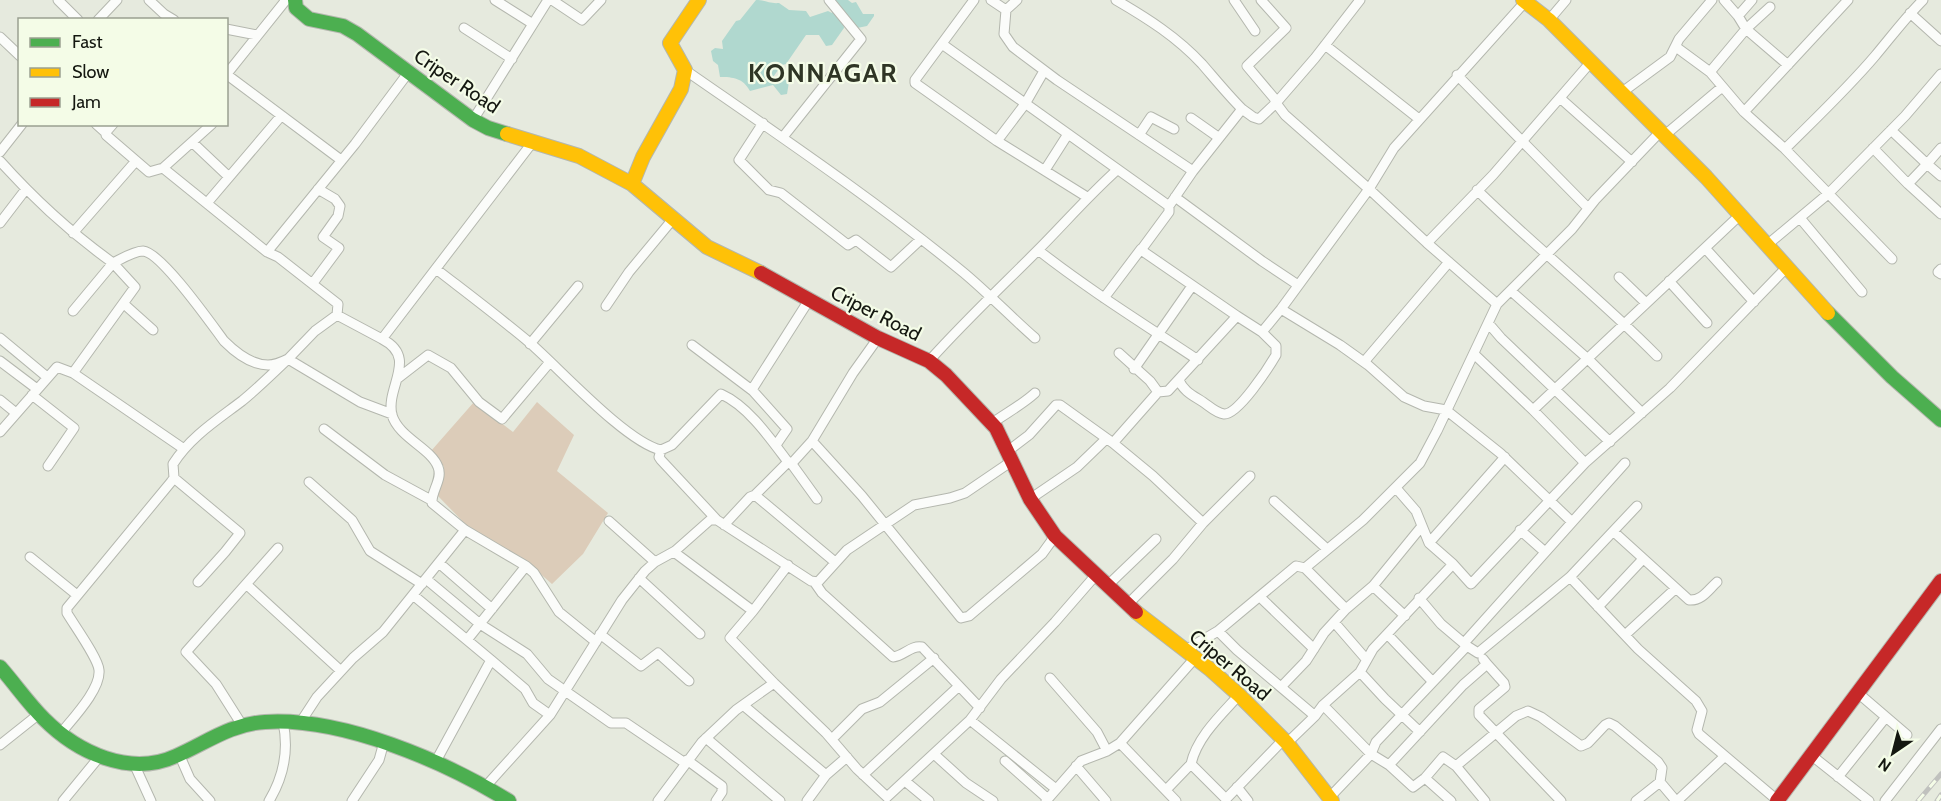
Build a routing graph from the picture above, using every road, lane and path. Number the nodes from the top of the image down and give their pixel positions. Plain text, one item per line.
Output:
1 (58, 0) edge
2 (117, 0) edge
3 (149, 0) edge
4 (286, 0) edge
5 (295, 0) edge
6 (495, 0) edge
7 (550, 0) edge
8 (601, 0) edge
9 (699, 0) edge
10 (830, 0) edge
11 (974, 0) edge
12 (992, 0) edge
13 (1017, 0) edge
14 (1116, 0) edge
15 (1234, 0) edge
16 (1261, 0) edge
17 (1360, 0) edge
18 (1566, 0) edge
19 (1712, 0) edge
20 (1724, 0) edge
21 (1752, 0) edge
22 (1848, 0) edge
23 (1524, 1) edge
24 (1918, 2) edge
25 (1770, 7) dead end
26 (1006, 10) junction
27 (1910, 12) junction
28 (1738, 16) junction
29 (76, 18) edge
30 (100, 18) edge
31 (171, 18) edge
32 (1549, 20) junction
33 (533, 24) junction
34 (464, 28) dead end
35 (228, 29) edge
36 (1746, 29) junction
37 (1256, 32) dead end
38 (257, 35) junction
39 (0, 37) edge
40 (1941, 41) edge
41 (942, 44) junction
42 (1325, 45) junction
43 (1676, 47) junction
44 (18, 54) edge
45 (512, 59) junction
46 (1590, 63) junction
47 (1788, 65) junction
48 (685, 70) junction
49 (1044, 71) junction
50 (408, 72) junction
51 (1710, 72) junction
52 (228, 74) edge
53 (1941, 74) edge
54 (1457, 75) junction
55 (228, 76) edge
56 (1722, 87) junction
57 (1621, 93) junction
58 (1560, 98) junction
59 (1276, 103) junction
60 (1025, 104) junction
61 (1242, 109) junction
62 (1744, 112) junction
63 (281, 116) junction
64 (1191, 118) dead end
65 (1419, 119) junction
66 (473, 120) junction
67 (763, 123) junction
68 (20, 126) edge
69 (98, 126) edge
70 (111, 126) edge
71 (210, 126) edge
72 (1174, 129) dead end
73 (1891, 130) junction
74 (106, 133) junction
75 (1663, 133) junction
76 (1068, 135) junction
77 (1139, 135) junction
78 (783, 137) junction
79 (1218, 137) junction
80 (997, 141) junction
81 (192, 142) junction
82 (1522, 142) junction
83 (532, 143) junction
84 (1873, 148) junction
85 (1941, 148) edge
86 (1785, 149) junction
87 (0, 152) edge
88 (341, 160) junction
89 (0, 161) edge
90 (135, 162) junction
91 (1632, 162) junction
92 (1927, 164) junction
93 (163, 168) junction
94 (1045, 170) junction
95 (1117, 170) junction
96 (1193, 171) junction
97 (1941, 176) edge
98 (230, 177) junction
99 (633, 184) junction
100 (1908, 184) junction
101 (26, 189) junction
102 (318, 189) junction
103 (1370, 189) junction
104 (1477, 190) junction
105 (1828, 194) junction
106 (1087, 197) junction
107 (1175, 197) junction
108 (207, 203) junction
109 (1169, 206) junction
110 (1588, 208) junction
111 (1941, 214) edge
112 (1740, 215) junction
113 (1800, 218) junction
114 (673, 219) junction
115 (0, 223) edge
116 (73, 233) junction
117 (920, 240) junction
118 (1427, 243) junction
119 (1767, 245) junction
120 (1705, 248) junction
121 (1141, 249) junction
122 (1038, 250) junction
123 (267, 252) junction
124 (1546, 254) junction
125 (1892, 259) dead end
126 (1449, 262) junction
127 (113, 263) junction
128 (1787, 267) junction
129 (435, 269) junction
130 (1941, 269) edge
131 (1941, 274) edge
132 (1619, 277) dead end
133 (1669, 281) junction
134 (314, 283) junction
135 (1298, 285) junction
136 (578, 286) dead end
137 (1192, 286) junction
138 (1511, 291) junction
139 (1862, 292) dead end
140 (1104, 298) junction
141 (991, 299) junction
142 (809, 300) junction
143 (1646, 303) junction
144 (1754, 303) junction
145 (124, 304) junction
146 (1497, 304) junction
147 (606, 306) dead end
148 (1281, 309) junction
149 (73, 311) dead end
150 (337, 315) junction
151 (1237, 316) junction
152 (1624, 323) junction
153 (1707, 323) dead end
154 (1489, 324) junction
155 (153, 330) dead end
156 (1262, 332) junction
157 (1160, 333) junction
158 (0, 338) edge
159 (878, 338) junction
160 (1035, 338) dead end
161 (382, 339) junction
162 (530, 344) junction
163 (692, 345) dead end
164 (1119, 353) dead end
165 (1474, 354) junction
166 (1657, 356) dead end
167 (288, 359) junction
168 (1588, 359) junction
169 (1198, 360) junction
170 (0, 361) edge
171 (929, 361) junction
172 (550, 362) junction
173 (1364, 362) junction
174 (1134, 369) junction
175 (73, 373) junction
176 (48, 377) junction
177 (397, 379) junction
178 (1179, 380) junction
179 (1556, 389) junction
180 (753, 391) junction
181 (34, 392) junction
182 (1158, 392) junction
183 (1035, 393) dead end
184 (0, 400) edge
185 (1446, 410) junction
186 (1533, 410) junction
187 (16, 412) junction
188 (1642, 413) junction
189 (392, 414) junction
190 (1941, 420) edge
191 (991, 424) junction
192 (324, 429) dead end
193 (0, 432) edge
194 (812, 441) junction
195 (1110, 441) junction
196 (1610, 442) junction
197 (776, 446) junction
198 (184, 449) junction
199 (661, 450) junction
200 (1010, 456) junction
201 (1505, 458) junction
202 (789, 462) junction
203 (1585, 463) junction
204 (1625, 463) dead end
205 (48, 466) dead end
206 (1250, 476) dead end
207 (174, 478) junction
208 (309, 482) dead end
209 (1396, 488) junction
210 (755, 495) junction
211 (817, 499) dead end
212 (1030, 499) junction
213 (431, 500) junction
214 (1550, 500) junction
215 (1274, 501) dead end
216 (1638, 506) dead end
217 (609, 521) dead end
218 (720, 522) junction
219 (1572, 522) junction
220 (1203, 523) junction
221 (884, 525) junction
222 (1422, 526) junction
223 (465, 530) junction
224 (1520, 530) junction
225 (1614, 532) junction
226 (1055, 536) junction
227 (1156, 539) dead end
228 (1429, 543) junction
229 (278, 548) dead end
230 (1327, 549) junction
231 (674, 552) junction
232 (1545, 552) junction
233 (30, 557) dead end
234 (1643, 559) junction
235 (655, 562) junction
236 (835, 562) junction
237 (439, 563) junction
238 (1453, 564) junction
239 (788, 565) junction
240 (526, 566) junction
241 (1305, 568) junction
242 (1095, 576) junction
243 (639, 578) junction
244 (1570, 578) junction
245 (424, 581) junction
246 (1941, 581) edge
247 (198, 582) dead end
248 (1716, 582) dead end
249 (814, 583) junction
250 (246, 584) junction
251 (1107, 586) junction
252 (1373, 586) junction
253 (1675, 589) junction
254 (77, 595) junction
255 (413, 595) junction
256 (1260, 597) junction
257 (1419, 598) junction
258 (1127, 604) junction
259 (1599, 607) junction
260 (492, 609) junction
261 (1346, 609) junction
262 (753, 611) junction
263 (1405, 616) junction
264 (1334, 622) junction
265 (480, 624) junction
266 (1218, 631) junction
267 (700, 634) dead end
268 (1388, 634) junction
269 (1625, 635) junction
270 (598, 638) junction
271 (467, 640) junction
272 (1465, 645) junction
273 (1314, 650) junction
274 (1478, 652) junction
275 (1190, 655) junction
276 (934, 658) junction
277 (1366, 659) junction
278 (491, 660) junction
279 (1487, 664) junction
280 (0, 667) edge
281 (340, 672) junction
282 (1360, 672) junction
283 (1050, 678) dead end
284 (689, 681) dead end
285 (1432, 681) junction
286 (774, 683) junction
287 (959, 686) junction
288 (1281, 687) junction
289 (566, 690) junction
290 (1858, 693) junction
291 (1239, 695) junction
292 (743, 705) junction
293 (1323, 705) junction
294 (980, 708) junction
295 (39, 714) junction
296 (550, 715) junction
297 (1401, 715) junction
298 (1315, 716) junction
299 (1886, 717) junction
300 (970, 720) junction
301 (283, 722) junction
302 (300, 723) junction
303 (242, 725) junction
304 (1941, 729) edge
305 (0, 732) edge
306 (1420, 732) junction
307 (61, 733) junction
308 (1496, 733) junction
309 (1907, 735) dead end
310 (706, 738) junction
311 (832, 739) junction
312 (1286, 741) junction
313 (384, 742) junction
314 (3, 743) edge
315 (1120, 743) junction
316 (1107, 751) junction
317 (179, 754) junction
318 (934, 754) junction
319 (1371, 754) junction
320 (1811, 755) junction
321 (100, 756) junction
322 (1725, 756) junction
323 (847, 757) junction
324 (436, 761) junction
325 (1005, 761) dead end
326 (686, 762) junction
327 (1191, 764) junction
328 (1389, 765) junction
329 (135, 766) junction
330 (1076, 766) junction
331 (1456, 766) junction
332 (826, 775) junction
333 (863, 775) junction
334 (1838, 777) junction
335 (1425, 778) junction
336 (905, 781) junction
337 (1660, 782) junction
338 (486, 786) junction
339 (1237, 787) junction
340 (1056, 789) junction
341 (1166, 790) junction
342 (885, 799) edge
343 (1047, 800) edge
344 (1225, 800) edge
345 (1330, 800) edge
346 (63, 801) edge
347 (151, 801) edge
348 (210, 801) edge
349 (269, 801) edge
350 (351, 801) edge
351 (508, 801) edge
352 (658, 801) edge
353 (716, 801) edge
354 (780, 801) edge
355 (807, 801) edge
356 (929, 801) edge
357 (993, 801) edge
358 (1106, 801) edge
359 (1176, 801) edge
360 (1248, 801) edge
361 (1451, 801) edge
362 (1485, 801) edge
363 (1561, 801) edge
364 (1636, 801) edge
365 (1676, 801) edge
366 (1777, 801) edge
367 (1869, 801) edge
368 (1885, 801) edge

1 - 29 street
2 - 30 street
3 - 31 street
4 - 38 street
5 - 50 street, Criper Road
6 - 33 street
7 - 8 street
7 - 33 street
9 - 48 street
10 - 78 street
11 - 41 street
12 - 26 street
13 - 26 street
14 - 61 street
15 - 37 street
16 - 59 street
17 - 42 street
18 - 32 street
19 - 43 street
20 - 28 street
21 - 28 street
22 - 47 street
23 - 32 street
23 - 54 street
24 - 27 street
25 - 36 street
26 - 49 street
27 - 40 street
27 - 86 street
28 - 36 street
32 - 46 street
33 - 45 street
34 - 45 street
35 - 38 street
36 - 47 street
36 - 51 street
38 - 52 street
39 - 44 street
41 - 60 street
41 - 80 street
42 - 59 street
42 - 65 street
43 - 51 street
43 - 57 street
45 - 66 street
46 - 57 street
46 - 58 street
47 - 62 street
48 - 67 street
48 - 99 street
49 - 60 street
49 - 77 street
50 - 66 street, Criper Road
50 - 88 street
51 - 56 street
53 - 73 street
54 - 65 street
54 - 82 street
55 - 63 street
56 - 62 street
56 - 75 street
57 - 75 street
58 - 82 street
58 - 91 street
59 - 61 street
59 - 103 street
60 - 76 street
60 - 80 street
61 - 79 street
62 - 86 street
63 - 88 street
63 - 98 street
64 - 79 street
65 - 103 street
66 - 83 street, Criper Road
67 - 78 street
67 - 117 street
68 - 87 street
69 - 74 street
70 - 74 street
71 - 81 street
72 - 77 street
73 - 84 street
73 - 92 street
74 - 90 street
75 - 91 street
75 - 112 street
76 - 94 street
76 - 95 street
77 - 96 street
78 - 117 street
79 - 96 street
80 - 94 street
81 - 93 street
81 - 98 street
82 - 104 street
82 - 110 street
83 - 99 street, Criper Road
83 - 129 street
84 - 100 street
84 - 105 street
85 - 92 street
86 - 105 street
88 - 102 street
89 - 101 street
90 - 93 street
90 - 116 street
91 - 110 street
92 - 97 street
92 - 100 street
93 - 108 street
94 - 106 street
95 - 106 street
95 - 109 street
96 - 107 street
98 - 108 street
99 - 114 street, Criper Road
100 - 111 street
101 - 115 street
101 - 116 street
102 - 123 street
102 - 134 street
103 - 118 street
103 - 135 street
104 - 118 street
104 - 124 street
105 - 113 street
105 - 125 street
106 - 122 street
107 - 109 street
107 - 135 street
108 - 123 street
109 - 121 street
110 - 124 street
112 - 119 street
112 - 120 street
113 - 119 street
113 - 139 street
114 - 142 street, Criper Road
114 - 147 street
116 - 127 street
117 - 141 street
118 - 126 street
119 - 128 street
120 - 133 street
120 - 144 street
121 - 137 street
121 - 140 street
122 - 140 street
122 - 141 street
123 - 134 street
124 - 138 street
124 - 152 street
126 - 146 street
126 - 173 street
127 - 145 street
127 - 149 street
127 - 167 street
128 - 144 street
128 - 190 street
129 - 161 street
129 - 162 street
130 - 131 street
132 - 143 street
133 - 143 street
133 - 153 street
134 - 150 street
135 - 148 street
136 - 162 street
137 - 151 street
137 - 157 street
138 - 146 street
138 - 168 street
140 - 157 street
141 - 160 street
141 - 171 street
142 - 159 street, Criper Road
142 - 180 street
143 - 152 street
144 - 188 street
145 - 155 street
145 - 175 street
146 - 154 street
148 - 156 street
148 - 173 street
150 - 161 street
150 - 167 street
151 - 156 street
151 - 169 street
152 - 166 street
152 - 168 street
154 - 165 street
154 - 179 street
156 - 178 street
157 - 169 street
157 - 174 street
158 - 176 street
159 - 171 street, Criper Road
159 - 194 street
161 - 177 street
162 - 172 street
163 - 180 street
164 - 174 street
165 - 185 street
165 - 186 street
167 - 189 street
167 - 198 street
168 - 179 street
168 - 188 street
169 - 178 street
170 - 181 street
171 - 191 street, Criper Road
172 - 177 street
172 - 199 street
173 - 185 street
174 - 182 street
175 - 176 street
175 - 198 street
176 - 181 street
177 - 189 street
178 - 182 street
179 - 186 street
179 - 196 street
180 - 197 street
181 - 187 street
181 - 205 street
182 - 195 street
183 - 191 street
184 - 187 street
185 - 201 street
185 - 209 street
186 - 203 street
187 - 193 street
188 - 196 street
189 - 213 street
191 - 200 street, Criper Road
192 - 213 street
194 - 202 street
194 - 221 street
195 - 200 street
195 - 212 street
195 - 220 street
196 - 203 street
197 - 199 street
197 - 202 street
198 - 207 street
199 - 218 street
200 - 212 street, Criper Road
200 - 221 street
201 - 214 street
201 - 228 street
202 - 210 street
202 - 211 street
203 - 214 street
204 - 219 street
206 - 220 street
207 - 247 street
207 - 254 street
208 - 245 street
209 - 222 street
209 - 230 street
210 - 218 street
210 - 236 street
212 - 226 street, Criper Road
213 - 223 street
214 - 219 street
214 - 224 street
215 - 230 street
216 - 225 street
217 - 235 street
218 - 231 street
218 - 239 street
219 - 232 street
220 - 258 street
221 - 226 street
221 - 236 street
222 - 228 street
222 - 252 street
223 - 237 street
223 - 240 street
224 - 232 street
224 - 238 street
225 - 234 street
225 - 244 street
226 - 242 street, Criper Road
227 - 251 street
228 - 238 street
229 - 250 street
230 - 241 street
231 - 235 street
231 - 262 street
232 - 272 street
233 - 254 street
234 - 253 street
234 - 259 street
235 - 243 street
236 - 249 street
237 - 245 street
237 - 260 street
238 - 257 street
239 - 249 street
239 - 262 street
240 - 260 street
240 - 270 street
241 - 256 street
241 - 261 street
242 - 251 street, Criper Road
242 - 294 street
243 - 267 street
243 - 270 street
244 - 259 street
244 - 274 street
245 - 255 street
245 - 265 street
246 - 290 street
248 - 253 street
249 - 276 street
250 - 281 street
250 - 303 street
251 - 258 street, Criper Road
252 - 261 street
252 - 263 street
253 - 269 street
254 - 307 street
255 - 271 street
255 - 281 street
256 - 266 street
256 - 273 street
257 - 263 street
257 - 272 street
258 - 275 street, Criper Road
259 - 269 street
260 - 265 street
261 - 264 street
262 - 286 street
263 - 268 street
264 - 273 street
264 - 277 street
265 - 271 street
265 - 289 street
266 - 275 street
266 - 288 street
268 - 277 street
268 - 285 street
269 - 322 street
270 - 284 street
270 - 289 street
271 - 278 street
272 - 274 street
272 - 285 street
273 - 288 street
274 - 279 street
275 - 291 street, Criper Road
275 - 315 street
276 - 287 street
276 - 311 street
277 - 282 street
278 - 296 street
278 - 324 street
279 - 306 street
279 - 308 street
280 - 295 street
281 - 302 street
282 - 293 street
282 - 297 street
283 - 316 street
285 - 297 street
286 - 292 street
286 - 311 street
287 - 294 street
287 - 333 street
288 - 298 street
289 - 296 street
289 - 326 street
290 - 299 street
290 - 320 street
291 - 312 street, Criper Road
291 - 327 street
292 - 310 street
292 - 332 street
293 - 298 street
293 - 319 street
294 - 300 street
295 - 307 street
295 - 314 street
296 - 338 street
297 - 306 street
297 - 319 street
298 - 312 street
299 - 309 street
299 - 334 street
300 - 318 street
300 - 340 street
301 - 302 street
301 - 303 street
301 - 349 street
302 - 313 street
303 - 317 street
304 - 368 street
305 - 314 street
306 - 328 street
307 - 321 street
308 - 331 street
308 - 337 street
308 - 363 street
310 - 326 street
310 - 354 street
311 - 323 street
312 - 339 street
312 - 345 street, Criper Road
313 - 324 street
313 - 350 street
315 - 316 street
315 - 341 street
316 - 330 street
317 - 329 street
317 - 348 street
318 - 336 street
318 - 357 street
319 - 328 street
319 - 345 street
320 - 334 street
320 - 366 street
321 - 329 street
321 - 346 street
322 - 365 street
322 - 366 street
323 - 332 street
323 - 333 street
324 - 338 street
325 - 343 street
326 - 352 street
326 - 353 street
327 - 341 street
327 - 344 street
328 - 335 street
329 - 347 street
330 - 340 street
330 - 358 street
331 - 335 street
331 - 362 street
332 - 355 street
333 - 342 street
334 - 367 street
335 - 361 street
336 - 342 street
336 - 356 street
337 - 364 street
337 - 365 street
338 - 351 street
339 - 344 street
339 - 360 street
340 - 343 street
341 - 359 street

